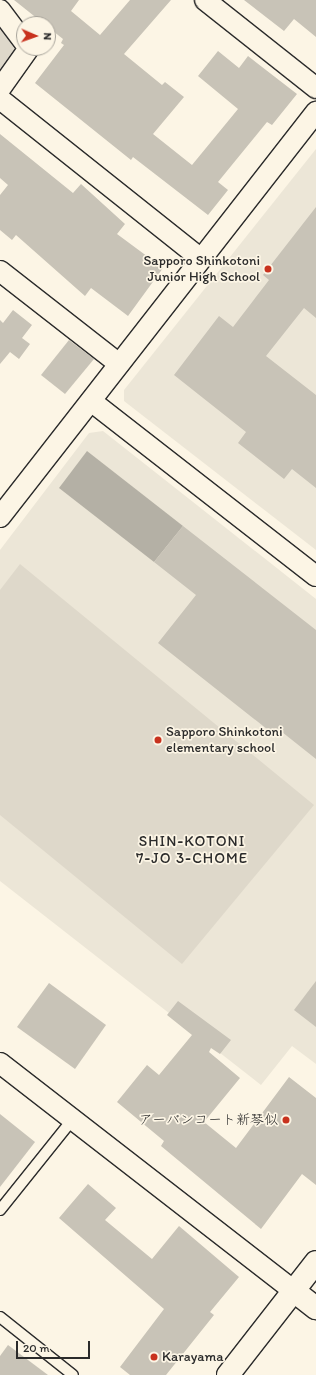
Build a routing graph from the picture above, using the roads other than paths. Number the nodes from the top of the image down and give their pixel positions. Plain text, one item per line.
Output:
1 (205, 0) edge
2 (0, 10) edge
3 (16, 31) edge
4 (23, 56) edge
5 (316, 88) edge
6 (0, 89) edge
7 (0, 99) edge
8 (316, 112) edge
9 (201, 259) junction
10 (0, 271) edge
11 (119, 364) junction
12 (91, 401) junction
13 (0, 517) edge
14 (316, 576) edge
15 (0, 1063) edge
16 (72, 1120) junction
17 (0, 1210) edge
18 (316, 1262) edge
19 (294, 1291) junction
20 (316, 1308) edge
21 (0, 1317) edge
22 (73, 1375) edge
23 (228, 1375) edge

1 - 5 street
2 - 3 street
4 - 6 street
7 - 9 street
8 - 9 street
9 - 11 street
10 - 11 street
11 - 12 street
12 - 13 street
12 - 14 street
15 - 16 street
16 - 17 lane
16 - 19 street
18 - 19 main road
19 - 20 main road
19 - 23 main road
21 - 22 lane

